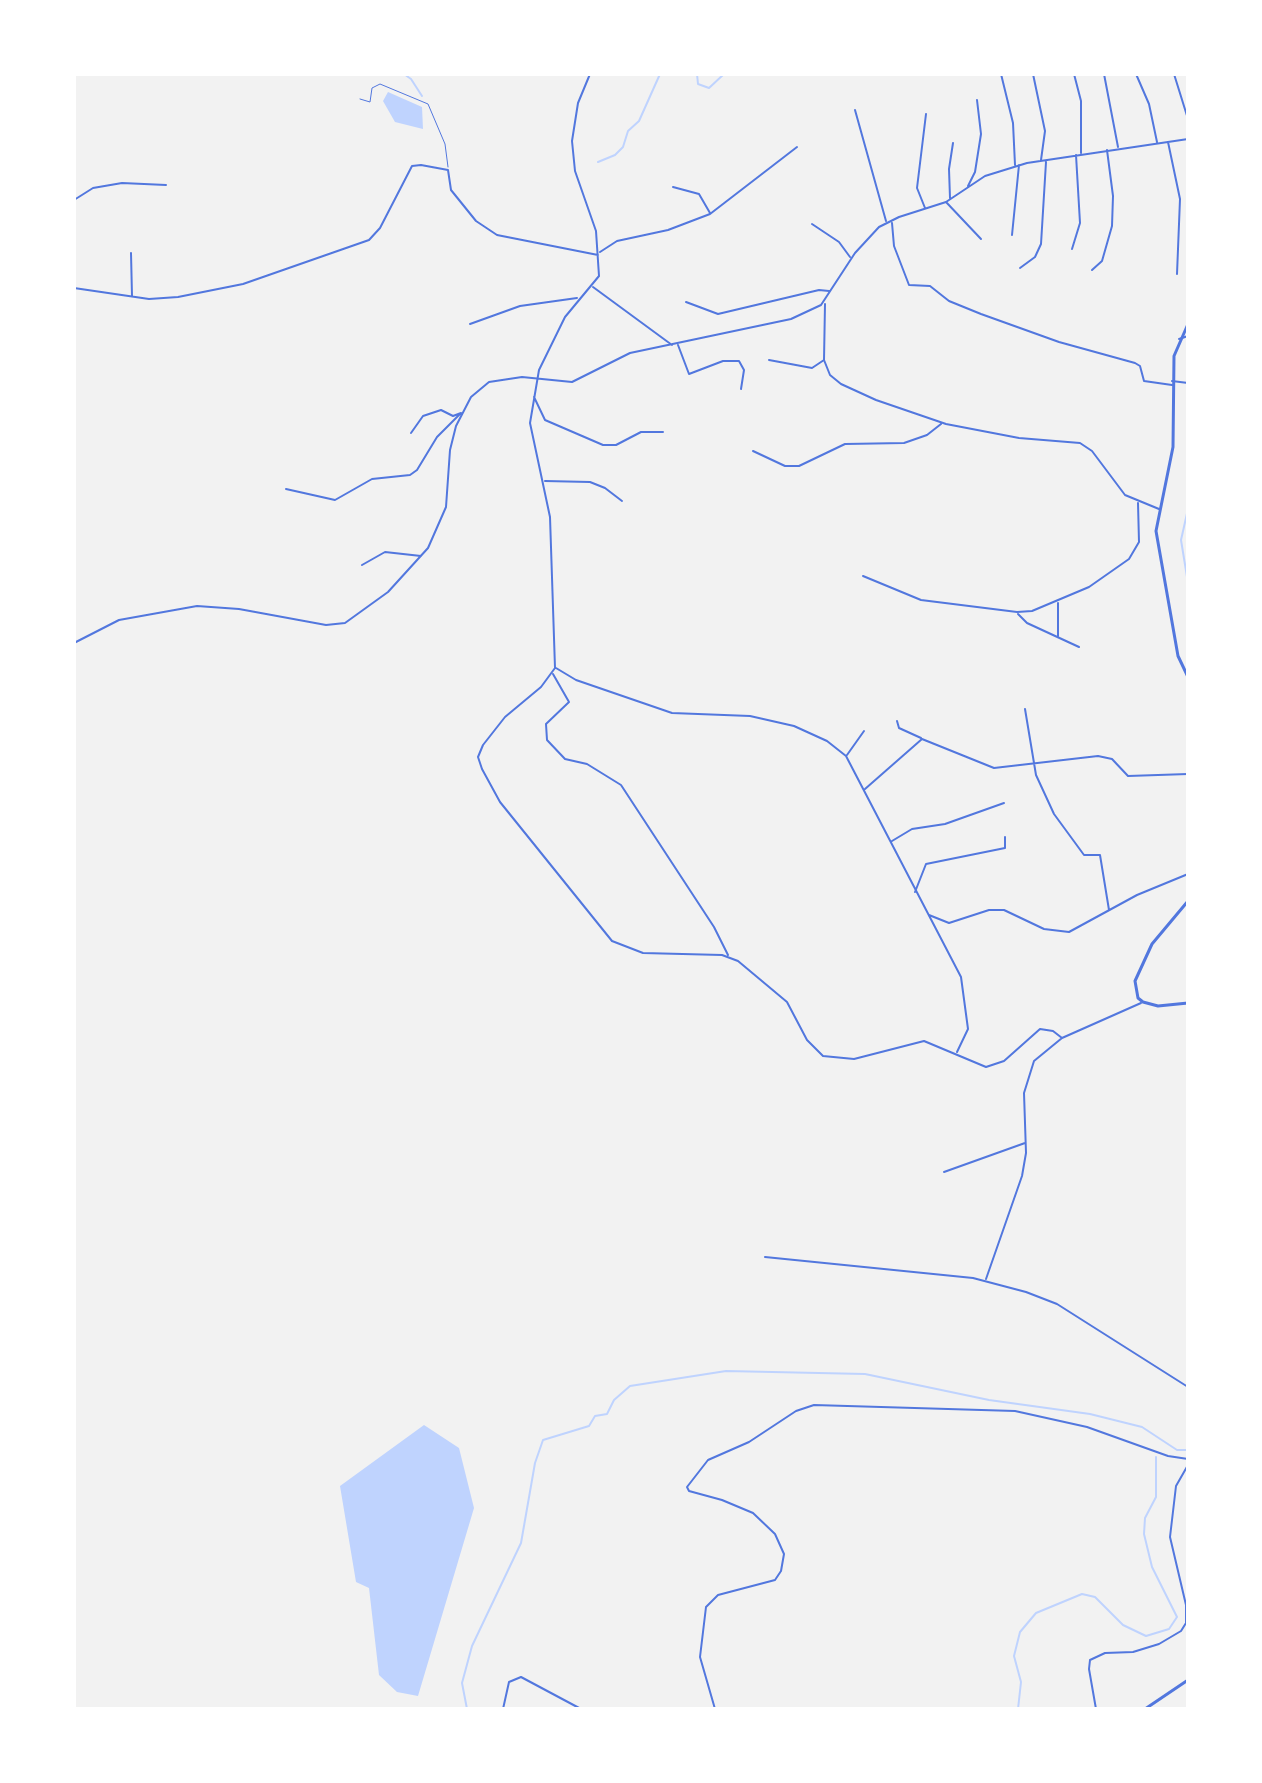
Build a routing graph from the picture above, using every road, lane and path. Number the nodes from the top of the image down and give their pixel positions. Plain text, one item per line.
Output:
1 (590, 74) edge
2 (1001, 74) edge
3 (1033, 74) edge
4 (1074, 74) edge
5 (1104, 74) edge
6 (1136, 74) edge
7 (1174, 74) edge
8 (360, 99) dead end
9 (977, 100) dead end
10 (855, 110) dead end
11 (926, 114) dead end
12 (1188, 119) edge
13 (1188, 139) edge
14 (1168, 142) junction
15 (953, 143) dead end
16 (1158, 144) junction
17 (797, 147) dead end
18 (1118, 148) junction
19 (1107, 150) junction
20 (1081, 154) junction
21 (1076, 155) junction
22 (1044, 161) junction
23 (1017, 166) junction
24 (448, 170) junction
25 (166, 185) dead end
26 (673, 187) dead end
27 (967, 187) junction
28 (950, 199) junction
29 (74, 200) edge
30 (946, 202) junction
31 (926, 209) junction
32 (710, 214) junction
33 (891, 220) junction
34 (887, 222) junction
35 (812, 224) dead end
36 (1012, 235) dead end
37 (981, 239) dead end
38 (1072, 249) dead end
39 (131, 253) dead end
40 (599, 254) junction
41 (851, 258) junction
42 (1020, 268) dead end
43 (1092, 270) dead end
44 (1177, 274) dead end
45 (592, 286) junction
46 (74, 288) edge
47 (830, 291) junction
48 (132, 297) junction
49 (580, 298) junction
50 (825, 301) junction
51 (686, 302) dead end
52 (470, 324) dead end
53 (1188, 324) edge
54 (1188, 336) edge
55 (1179, 339) junction
56 (678, 344) junction
57 (673, 346) junction
58 (769, 360) dead end
59 (824, 360) junction
60 (535, 378) junction
61 (1172, 383) junction
62 (1188, 383) edge
63 (741, 389) dead end
64 (533, 396) junction
65 (461, 413) junction
66 (943, 423) junction
67 (663, 432) dead end
68 (411, 433) dead end
69 (753, 451) dead end
70 (544, 481) junction
71 (286, 489) dead end
72 (622, 501) dead end
73 (1138, 503) junction
74 (1160, 509) junction
75 (422, 557) junction
76 (362, 565) dead end
77 (863, 576) dead end
78 (1058, 602) junction
79 (1017, 612) junction
80 (1058, 638) junction
81 (74, 643) edge
82 (1079, 647) dead end
83 (1188, 664) edge
84 (1182, 667) junction
85 (555, 668) junction
86 (552, 672) junction
87 (1188, 677) edge
88 (1025, 709) dead end
89 (897, 721) dead end
90 (864, 731) dead end
91 (922, 739) junction
92 (846, 756) junction
93 (1034, 765) junction
94 (1188, 774) edge
95 (865, 789) junction
96 (1004, 803) dead end
97 (1005, 837) dead end
98 (891, 841) junction
99 (1188, 874) edge
100 (915, 892) junction
101 (1188, 901) edge
102 (1110, 911) junction
103 (928, 915) junction
104 (729, 957) junction
105 (1143, 1002) junction
106 (1188, 1003) edge
107 (1062, 1038) junction
108 (956, 1054) junction
109 (1025, 1143) junction
110 (944, 1172) dead end
111 (765, 1257) dead end
112 (986, 1280) junction
113 (1188, 1387) edge
114 (1188, 1459) edge
115 (1188, 1465) edge
116 (1188, 1680) edge
117 (503, 1709) edge
118 (581, 1709) edge
119 (715, 1709) edge
120 (1096, 1709) edge
121 (1145, 1709) edge

1 - 40 street
2 - 23 street
3 - 22 street
4 - 20 street
5 - 18 street
6 - 16 street
7 - 12 street
8 - 24 lane
9 - 27 street
10 - 34 street
11 - 31 street
13 - 14 street
14 - 16 street
14 - 44 street
15 - 28 street
16 - 18 street
17 - 32 street
18 - 19 street
19 - 20 street
19 - 43 street
20 - 21 street
21 - 22 street
21 - 38 street
22 - 23 street
22 - 42 street
23 - 27 street
23 - 36 street
24 - 40 street
24 - 48 street
25 - 29 street
26 - 32 street
27 - 28 street
28 - 30 street
30 - 31 street
30 - 37 street
31 - 33 street
32 - 40 street
33 - 34 street
33 - 61 street
34 - 41 street
35 - 41 street
39 - 48 street
40 - 45 street
41 - 47 street
45 - 49 street
45 - 57 street
46 - 48 street
47 - 50 street
47 - 51 street
49 - 52 street
49 - 60 street
50 - 56 street
50 - 59 street
53 - 55 street
54 - 55 street
55 - 61 street
56 - 57 street
56 - 63 street
57 - 60 street
58 - 59 street
59 - 66 street
60 - 64 street
60 - 65 street
61 - 62 street
61 - 74 street
64 - 67 street
64 - 70 street
65 - 68 street
65 - 71 street
65 - 75 street
66 - 69 street
66 - 73 street
70 - 72 street
70 - 85 street
73 - 74 street
73 - 78 street
74 - 84 street
75 - 76 street
75 - 81 street
77 - 79 street
78 - 79 street
78 - 80 street
79 - 80 street
80 - 82 street
83 - 84 street
84 - 87 street
85 - 86 street
85 - 92 street
86 - 104 street
86 - 104 street
88 - 93 street
89 - 91 street
90 - 92 street
91 - 93 street
91 - 95 street
92 - 95 street
93 - 94 street
93 - 102 street
95 - 98 street
96 - 98 street
97 - 100 street
98 - 100 street
99 - 102 street
100 - 103 street
101 - 105 street
102 - 103 street
103 - 108 street
104 - 108 street
105 - 106 street
105 - 107 street
107 - 108 street
107 - 109 street
109 - 110 street
109 - 112 street
111 - 112 street
112 - 113 street
114 - 119 street
115 - 120 street
116 - 121 street
117 - 118 street

